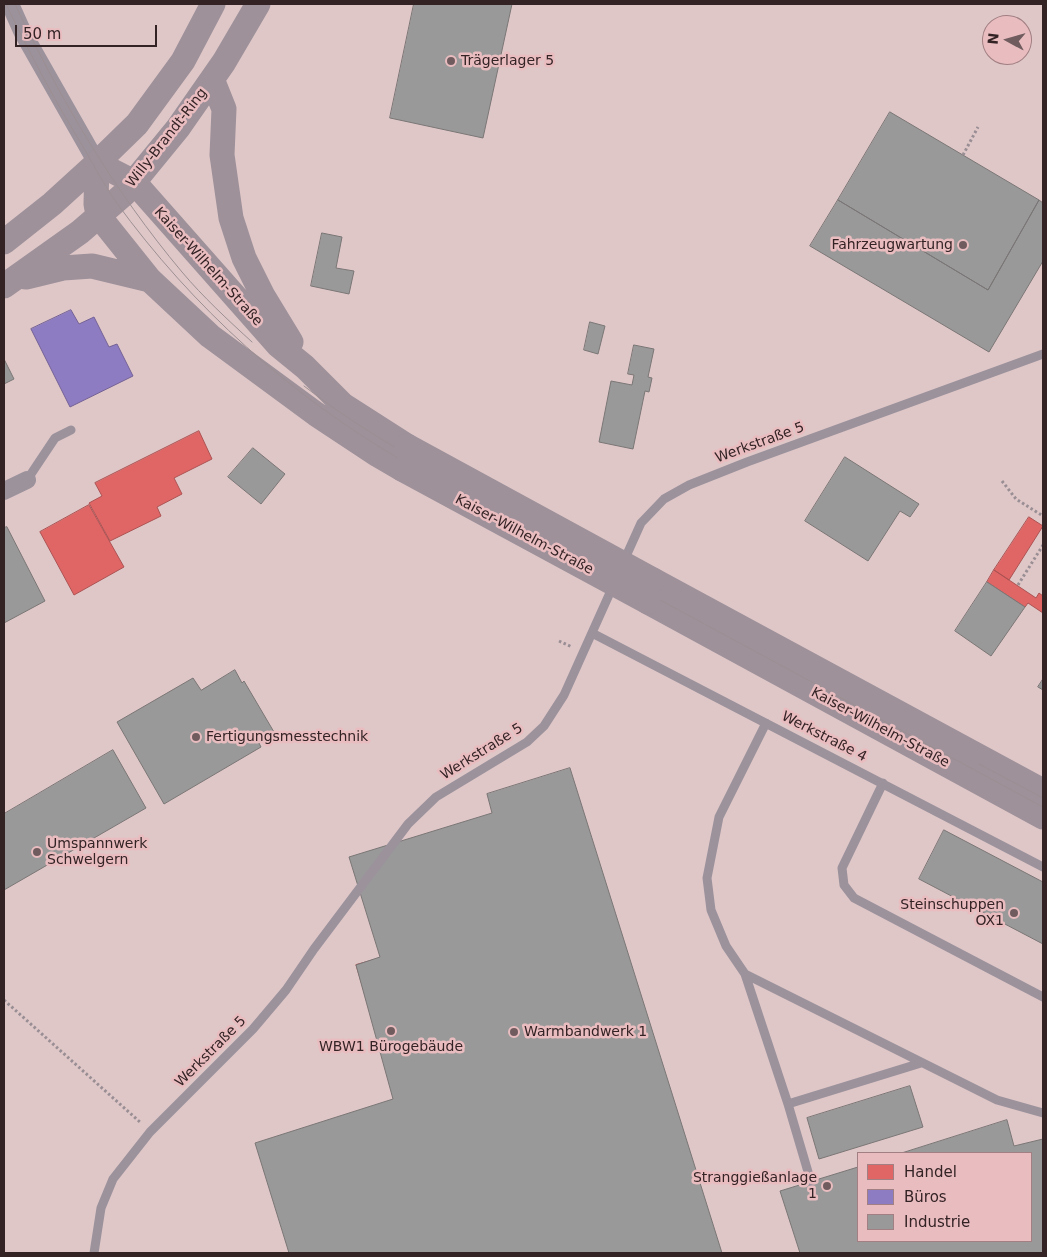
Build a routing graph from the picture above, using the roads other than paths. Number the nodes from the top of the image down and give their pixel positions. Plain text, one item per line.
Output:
1 (10, 4) edge
2 (213, 4) edge
3 (258, 4) edge
4 (212, 79) junction
5 (98, 163) junction
6 (134, 182) junction
7 (98, 215) junction
8 (4, 242) edge
9 (150, 280) junction
10 (9, 283) edge
11 (1043, 354) edge
12 (306, 367) junction
13 (71, 430) dead end
14 (404, 457) junction
15 (27, 480) joint
16 (4, 491) edge
17 (620, 569) dead end
18 (616, 578) dead end
19 (650, 591) junction
20 (592, 633) junction
21 (766, 723) junction
22 (883, 783) junction
23 (1043, 792) edge
24 (1043, 817) edge
25 (1043, 866) edge
26 (745, 974) junction
27 (1043, 997) edge
28 (921, 1063) junction
29 (788, 1104) junction
30 (1043, 1112) edge
31 (811, 1182) dead end
32 (94, 1253) edge

1 - 5 street
2 - 5 main road
3 - 4 main road, Willy-Brandt-Ring
4 - 6 main road, Willy-Brandt-Ring
4 - 12 main road
5 - 6 main road, Kaiser-Wilhelm-Straße
5 - 7 main road
5 - 8 main road
6 - 7 main road, Willy-Brandt-Ring
6 - 12 main road, Kaiser-Wilhelm-Straße
7 - 9 main road, Kaiser-Wilhelm-Straße
7 - 10 main road, Willy-Brandt-Ring
9 - 10 main road
9 - 14 main road, Kaiser-Wilhelm-Straße
11 - 17 lane, Werkstraße 5
12 - 14 main road, Kaiser-Wilhelm-Straße
13 - 15 lane
14 - 19 main road, Kaiser-Wilhelm-Straße, bridge
15 - 16 street
18 - 20 lane, Werkstraße 5
19 - 23 main road, Kaiser-Wilhelm-Straße
19 - 24 main road, Kaiser-Wilhelm-Straße
20 - 21 lane, Werkstraße 4
20 - 32 lane, Werkstraße 5
21 - 22 lane, Werkstraße 4
21 - 26 lane
22 - 25 lane, Werkstraße 4
22 - 27 lane
26 - 28 lane
26 - 29 lane
28 - 29 lane
28 - 30 lane
29 - 31 lane

